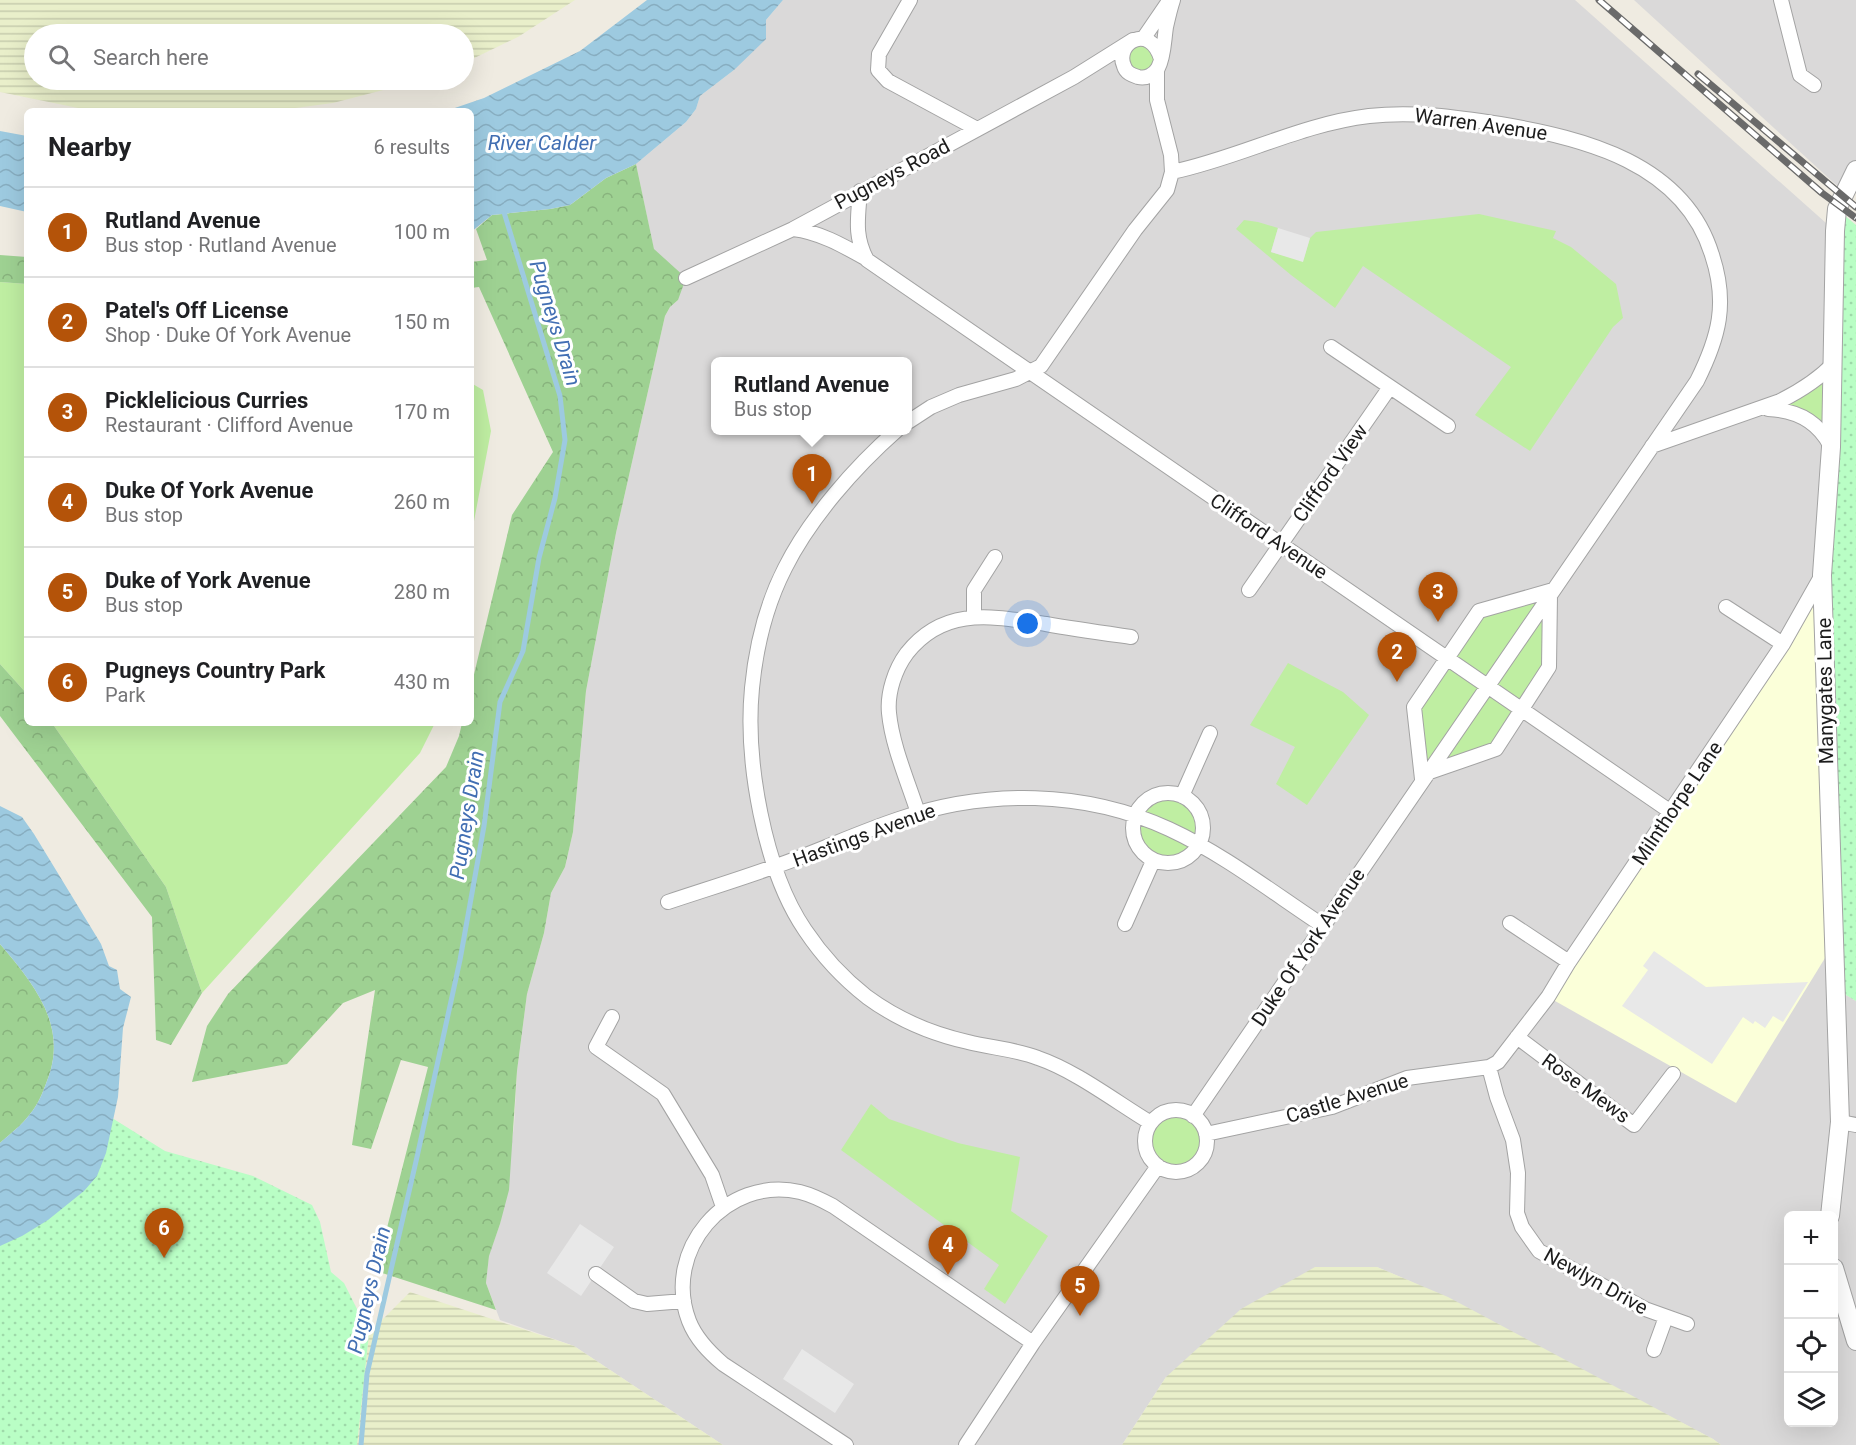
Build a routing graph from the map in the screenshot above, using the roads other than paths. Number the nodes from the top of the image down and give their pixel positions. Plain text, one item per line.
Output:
1 (910, 0) edge
2 (1171, 0) edge
3 (1781, 0) edge
4 (1138, 40) junction
5 (1095, 64) junction
6 (1159, 64) junction
7 (1127, 71) junction
8 (1814, 85) dead end
9 (1157, 100) junction
10 (977, 129) junction
11 (1856, 170) edge
12 (1172, 172) junction
13 (860, 191) junction
14 (792, 228) junction
15 (867, 260) junction
16 (686, 278) dead end
17 (1331, 347) dead end
18 (1834, 363) junction
19 (1031, 372) junction
20 (1390, 387) junction
21 (1760, 408) junction
22 (912, 419) edge
23 (1448, 426) dead end
24 (891, 435) edge
25 (1652, 446) junction
26 (1831, 447) junction
27 (1281, 544) junction
28 (994, 557) dead end
29 (1822, 575) junction
30 (1249, 590) dead end
31 (1551, 592) junction
32 (1726, 607) dead end
33 (974, 617) junction
34 (1131, 637) dead end
35 (1783, 644) junction
36 (1447, 658) junction
37 (1487, 685) junction
38 (1522, 709) junction
39 (1210, 733) dead end
40 (1425, 776) junction
41 (1182, 796) junction
42 (1671, 812) junction
43 (918, 813) junction
44 (1134, 816) junction
45 (1199, 844) junction
46 (1153, 861) junction
47 (776, 867) junction
48 (668, 902) dead end
49 (1509, 922) dead end
50 (1125, 924) dead end
51 (1322, 925) junction
52 (1569, 962) junction
53 (612, 1017) dead end
54 (1517, 1037) junction
55 (1489, 1067) junction
56 (1673, 1074) dead end
57 (1193, 1116) junction
58 (1151, 1123) junction
59 (1848, 1123) edge
60 (1206, 1134) junction
61 (1158, 1166) junction
62 (723, 1207) junction
63 (1831, 1211) edge
64 (596, 1274) dead end
65 (1838, 1284) edge
66 (684, 1301) junction
67 (1666, 1317) junction
68 (1687, 1324) dead end
69 (1856, 1341) edge
70 (1034, 1343) junction
71 (1654, 1350) dead end
72 (846, 1445) edge
73 (966, 1445) edge

1 - 10 street
2 - 4 street
2 - 6 street
3 - 8 street
4 - 5 street, Pugneys Road
4 - 6 street
4 - 7 street
5 - 7 street
5 - 10 street, Pugneys Road
6 - 7 street
6 - 9 street
7 - 9 street
9 - 12 street
10 - 13 street, Pugneys Road
11 - 18 street, Manygates Lane
12 - 19 street
12 - 25 street, Warren Avenue
13 - 14 street, Pugneys Road
13 - 15 street
14 - 15 street, Clifford Avenue
14 - 16 street, Pugneys Road
15 - 19 street, Clifford Avenue
17 - 20 street
18 - 21 street
18 - 26 street, Manygates Lane
19 - 22 street
19 - 27 street, Clifford Avenue
20 - 23 street
20 - 27 street, Clifford View
21 - 25 street
21 - 26 street
24 - 47 street
25 - 31 street, Duke Of York Avenue
26 - 29 street, Manygates Lane
27 - 30 street, Clifford View
27 - 36 street, Clifford Avenue
28 - 33 street
29 - 35 street, Milnthorpe Lane
29 - 59 street, Manygates Lane
31 - 36 street
31 - 37 street, Duke Of York Avenue
31 - 38 street
32 - 35 street
33 - 34 street
33 - 43 street
35 - 42 street, Milnthorpe Lane
36 - 37 street, Clifford Avenue
36 - 40 street
37 - 38 street, Clifford Avenue
37 - 40 street, Duke Of York Avenue
38 - 40 street
38 - 42 street, Clifford Avenue
39 - 41 street
40 - 51 street, Duke Of York Avenue
41 - 44 street
41 - 45 street
42 - 52 street, Milnthorpe Lane
43 - 44 street, Hastings Avenue
43 - 47 street, Hastings Avenue
44 - 45 street, Hastings Avenue
44 - 46 street
45 - 46 street
45 - 51 street, Hastings Avenue
46 - 50 street
47 - 48 street, Hastings Avenue
47 - 58 street
49 - 52 street
51 - 57 street, Duke Of York Avenue
52 - 54 street, Milnthorpe Lane
53 - 62 street
54 - 55 street, Milnthorpe Lane
54 - 56 street, Rose Mews
55 - 60 street, Castle Avenue
55 - 67 street, Newlyn Drive
57 - 58 street
57 - 60 street
58 - 61 street
59 - 63 street, Manygates Lane
60 - 61 street
61 - 70 street
62 - 66 street
62 - 70 street
64 - 66 street
65 - 69 street
66 - 72 street
67 - 68 street, Newlyn Drive
67 - 71 street, Newlyn Drive
70 - 73 street

